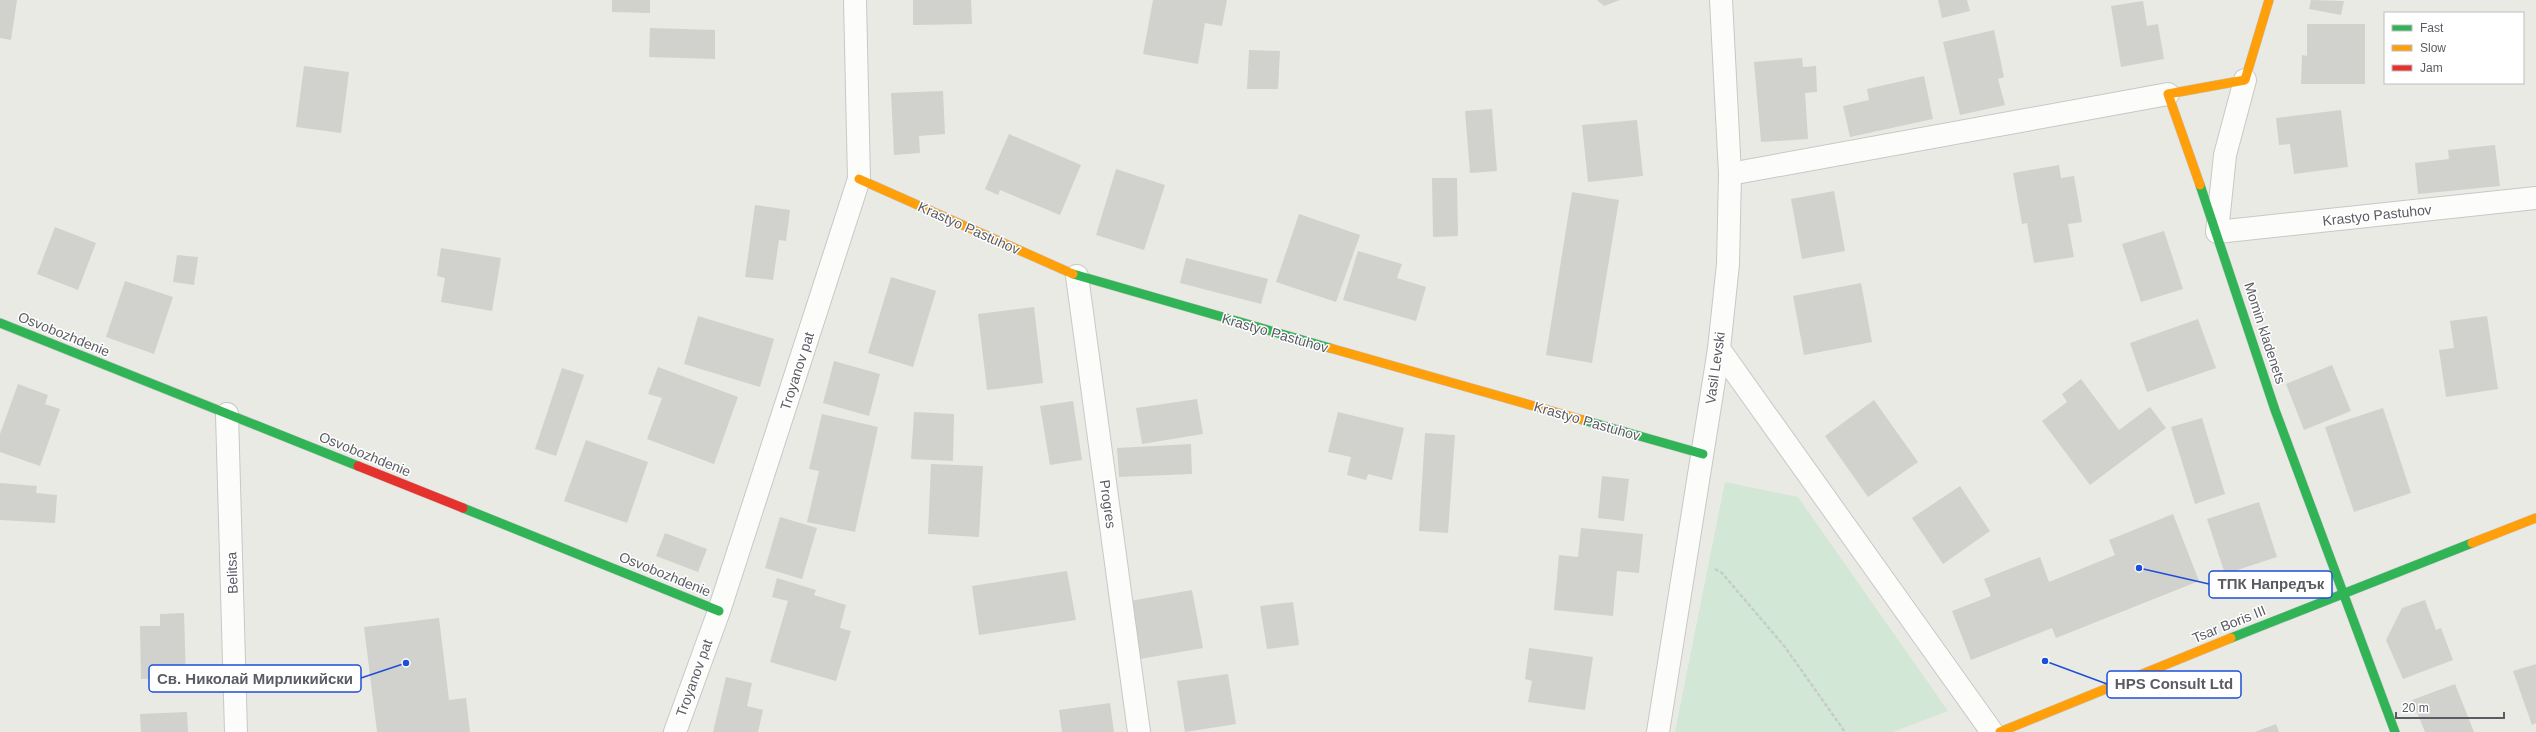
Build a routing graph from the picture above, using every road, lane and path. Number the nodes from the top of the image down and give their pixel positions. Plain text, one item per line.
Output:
1 (855, 0) edge
2 (1720, 0) edge
3 (2269, 0) edge
4 (2245, 80) junction
5 (2168, 94) junction
6 (1730, 174) junction
7 (859, 179) junction
8 (2536, 198) edge
9 (2217, 232) junction
10 (1077, 276) junction
11 (0, 323) edge
12 (1719, 349) junction
13 (227, 414) junction
14 (1703, 454) junction
15 (2536, 518) edge
16 (1687, 550) junction
17 (2342, 593) junction
18 (719, 611) junction
19 (236, 732) edge
20 (674, 732) edge
21 (1139, 732) edge
22 (1658, 732) edge
23 (1845, 732) edge
24 (1992, 732) edge
25 (2000, 732) edge
26 (2395, 732) edge

1 - 7 street, Troyanov pat
2 - 6 street, Vasil Levski
3 - 4 street
4 - 5 street
4 - 9 street
5 - 6 street
5 - 9 street, Momin kladenets
6 - 12 street, Vasil Levski
7 - 10 street, Krastyo Pastuhov
7 - 18 street, Troyanov pat
8 - 9 street, Krastyo Pastuhov
9 - 17 street, Momin kladenets
10 - 14 street, Krastyo Pastuhov
10 - 21 street, Progres
11 - 13 street, Osvobozhdenie
12 - 14 street, Vasil Levski
12 - 24 street
13 - 18 street, Osvobozhdenie
13 - 19 street, Belitsa
14 - 16 street, Vasil Levski
15 - 17 street, Tsar Boris III
16 - 22 street, Vasil Levski
16 - 23 path
17 - 25 street, Tsar Boris III
17 - 26 street, Momin kladenets
18 - 20 street, Troyanov pat

